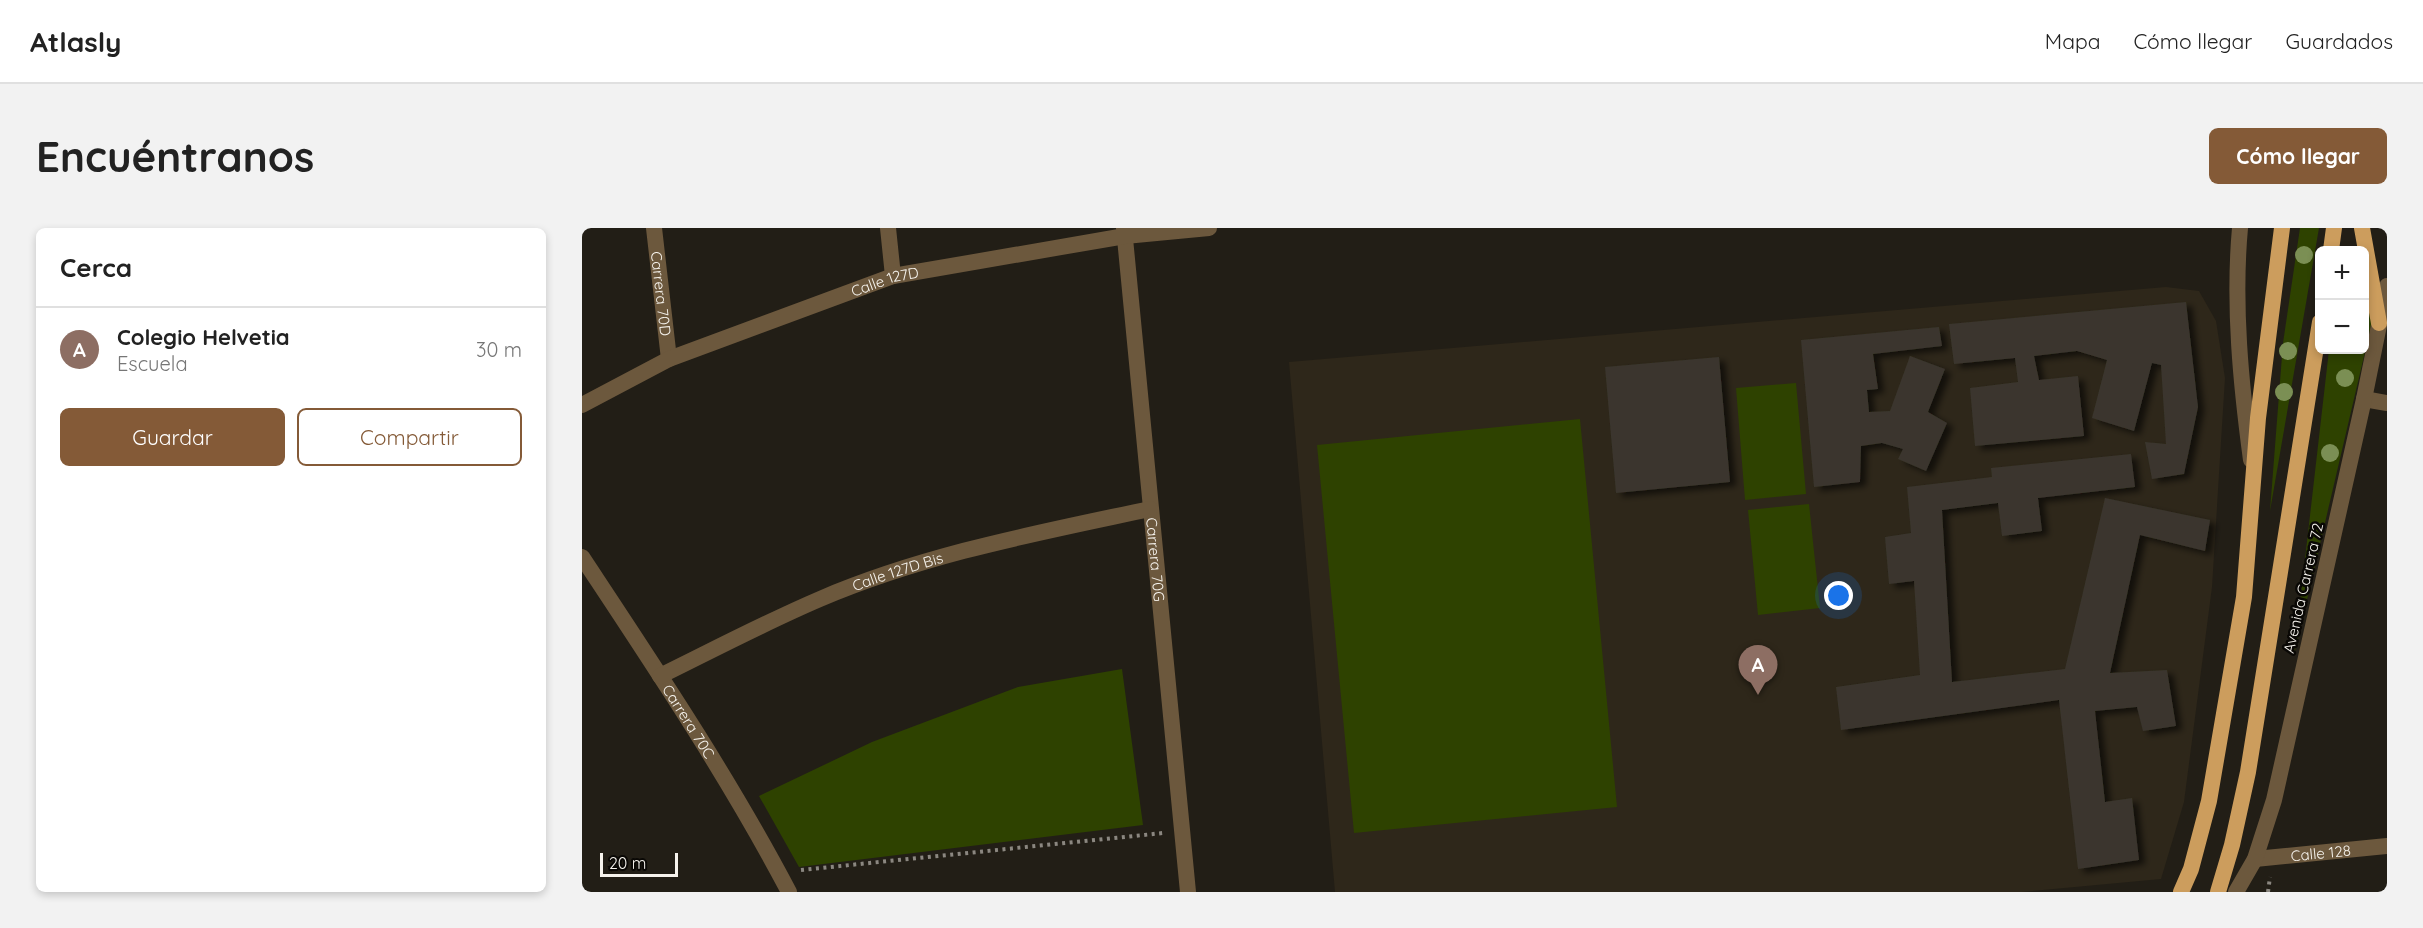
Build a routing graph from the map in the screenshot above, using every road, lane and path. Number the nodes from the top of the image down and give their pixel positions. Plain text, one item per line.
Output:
1 (654, 228) edge
2 (888, 228) edge
3 (1209, 228) edge
4 (2240, 228) edge
5 (2282, 228) edge
6 (2334, 228) edge
7 (2362, 228) edge
8 (1124, 232) edge
9 (2332, 246) edge
10 (893, 276) junction
11 (2387, 286) edge
12 (2379, 323) junction
13 (2315, 347) edge
14 (669, 359) junction
15 (2364, 399) junction
16 (2387, 403) edge
17 (582, 405) edge
18 (2253, 476) junction
19 (1150, 509) junction
20 (582, 557) edge
21 (660, 676) junction
22 (1182, 831) junction
23 (2387, 846) edge
24 (2255, 859) junction
25 (778, 872) junction
26 (789, 892) edge
27 (1188, 892) edge
28 (2181, 892) edge
29 (2218, 892) edge
30 (2236, 892) edge

1 - 14 street, Carrera 70D
2 - 10 street
3 - 8 street, Calle 127D
4 - 18 street
5 - 18 highway
6 - 9 highway
7 - 12 highway
8 - 10 street, Calle 127D
8 - 19 street, Carrera 70G
10 - 14 street, Calle 127D
11 - 12 street, Avenida Carrera 72
12 - 15 street, Avenida Carrera 72
13 - 29 highway, Avenida Carrera 72
14 - 17 street, Calle 127D
15 - 16 street
15 - 24 street, Avenida Carrera 72
18 - 28 highway
19 - 21 street, Calle 127D Bis
19 - 22 street, Carrera 70G
20 - 21 street, Carrera 70C
21 - 25 street, Carrera 70C
22 - 25 path
22 - 27 street, Carrera 70G
23 - 24 street, Calle 128
24 - 30 street, Avenida Carrera 72
25 - 26 street, Carrera 70C

